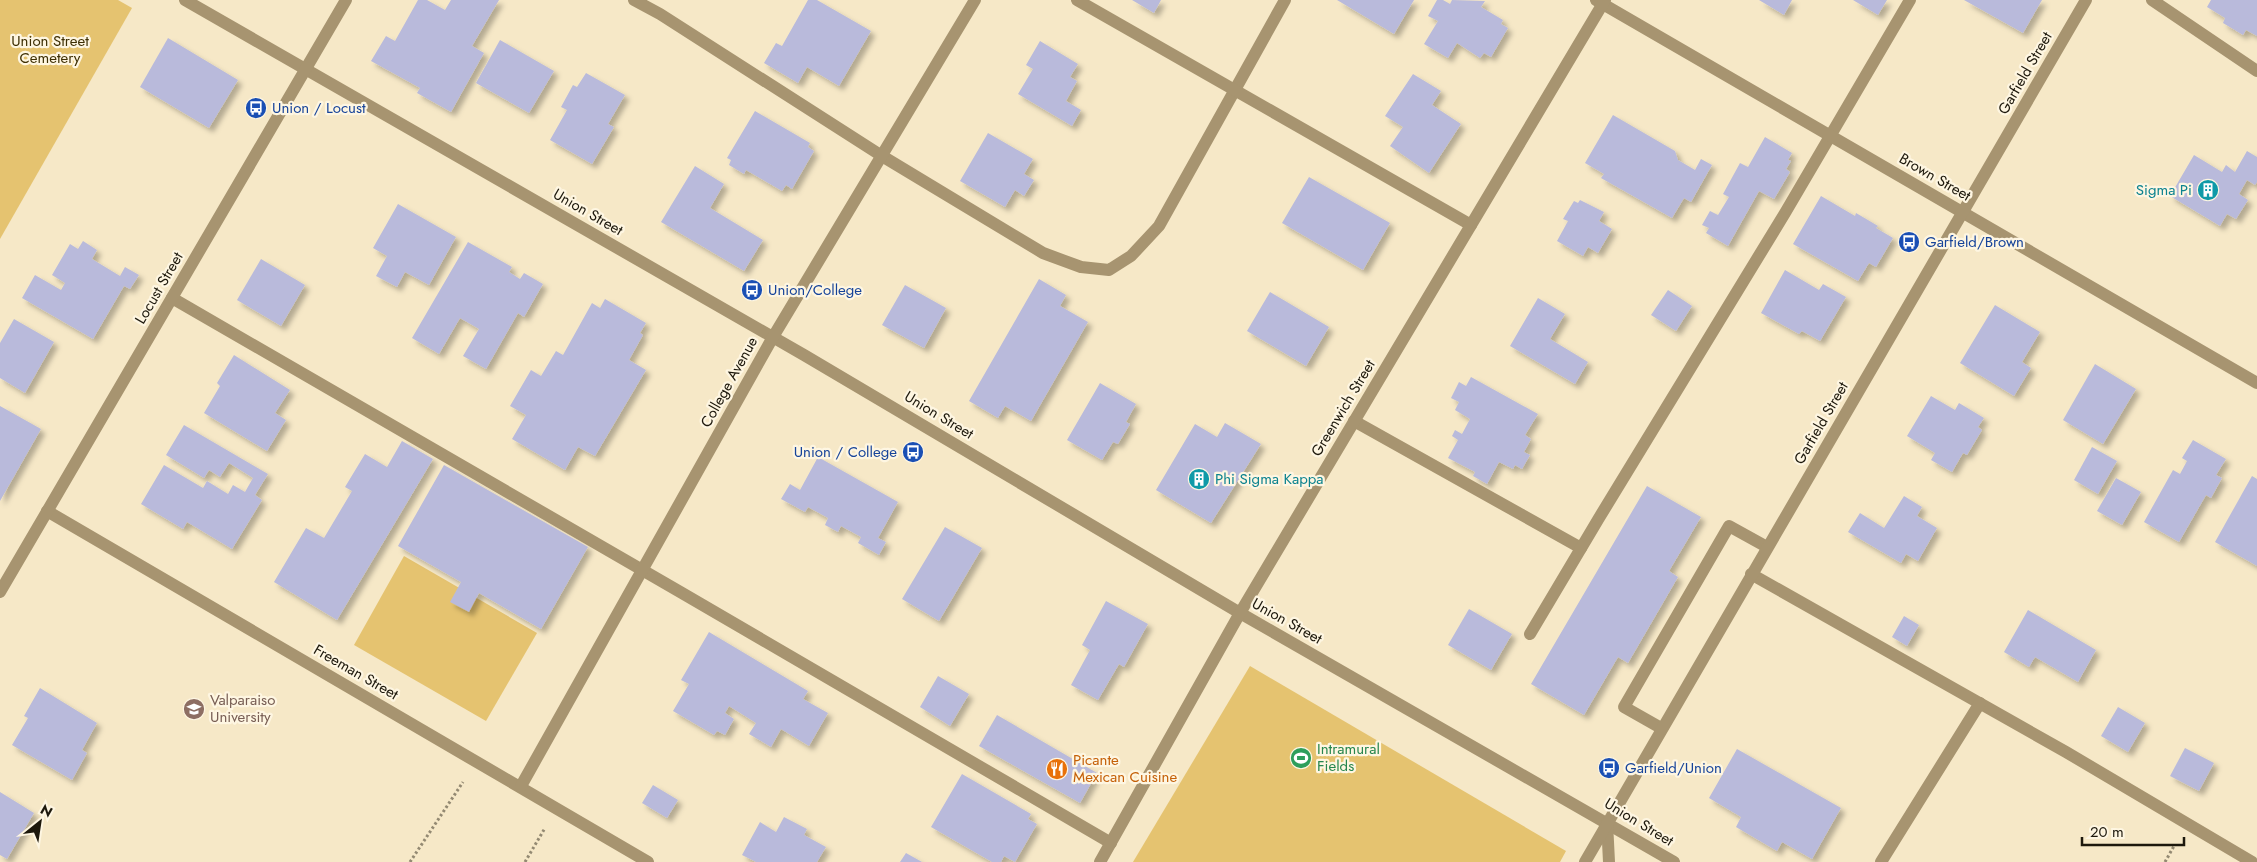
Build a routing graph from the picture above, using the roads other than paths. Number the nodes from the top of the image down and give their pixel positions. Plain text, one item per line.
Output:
1 (184, 0) edge
2 (346, 0) edge
3 (634, 0) edge
4 (975, 0) edge
5 (1078, 0) edge
6 (1284, 0) edge
7 (1910, 0) edge
8 (2086, 0) edge
9 (2152, 0) edge
10 (1601, 1) edge
11 (305, 70) junction
12 (2257, 71) edge
13 (1235, 90) junction
14 (1830, 135) junction
15 (882, 156) junction
16 (1962, 212) junction
17 (1471, 225) junction
18 (172, 298) junction
19 (773, 337) junction
20 (2257, 383) edge
21 (1354, 421) junction
22 (47, 511) junction
23 (1767, 547) junction
24 (1581, 548) junction
25 (642, 570) junction
26 (1752, 574) junction
27 (0, 592) edge
28 (1240, 613) junction
29 (1530, 634) dead end
30 (1980, 703) junction
31 (1661, 728) junction
32 (521, 786) junction
33 (1607, 822) junction
34 (1111, 843) junction
35 (648, 862) edge
36 (1100, 862) edge
37 (1585, 862) edge
38 (1609, 862) edge
39 (1674, 862) edge
40 (1881, 862) edge
41 (2252, 862) edge

1 - 11 street, Union Street
2 - 11 street, Locust Street
3 - 15 street
4 - 15 street, College Avenue
5 - 13 street
6 - 13 street
7 - 14 street
8 - 16 street, Garfield Street
9 - 12 street
10 - 14 street, Brown Street
10 - 17 street, Greenwich Street
11 - 18 street, Locust Street
11 - 19 street, Union Street
13 - 15 street
13 - 17 street
14 - 16 street, Brown Street
14 - 24 street
15 - 19 street, College Avenue
16 - 20 street, Brown Street
16 - 23 street, Garfield Street
17 - 21 street, Greenwich Street
18 - 22 street, Locust Street
18 - 25 street
19 - 25 street, College Avenue
19 - 28 street, Union Street
21 - 24 street
21 - 28 street, Greenwich Street
22 - 27 street, Locust Street
22 - 32 street, Freeman Street
23 - 26 street, Garfield Street
23 - 31 street
24 - 29 street
25 - 32 street, College Avenue
25 - 34 street
26 - 30 street
26 - 31 street, Garfield Street
28 - 33 street, Union Street
28 - 34 street, Greenwich Street
30 - 40 street
30 - 41 street
31 - 33 street, Garfield Street
32 - 35 street, Freeman Street
33 - 37 street, Garfield Street
33 - 38 street
33 - 39 street, Union Street
34 - 36 street, Greenwich Street

